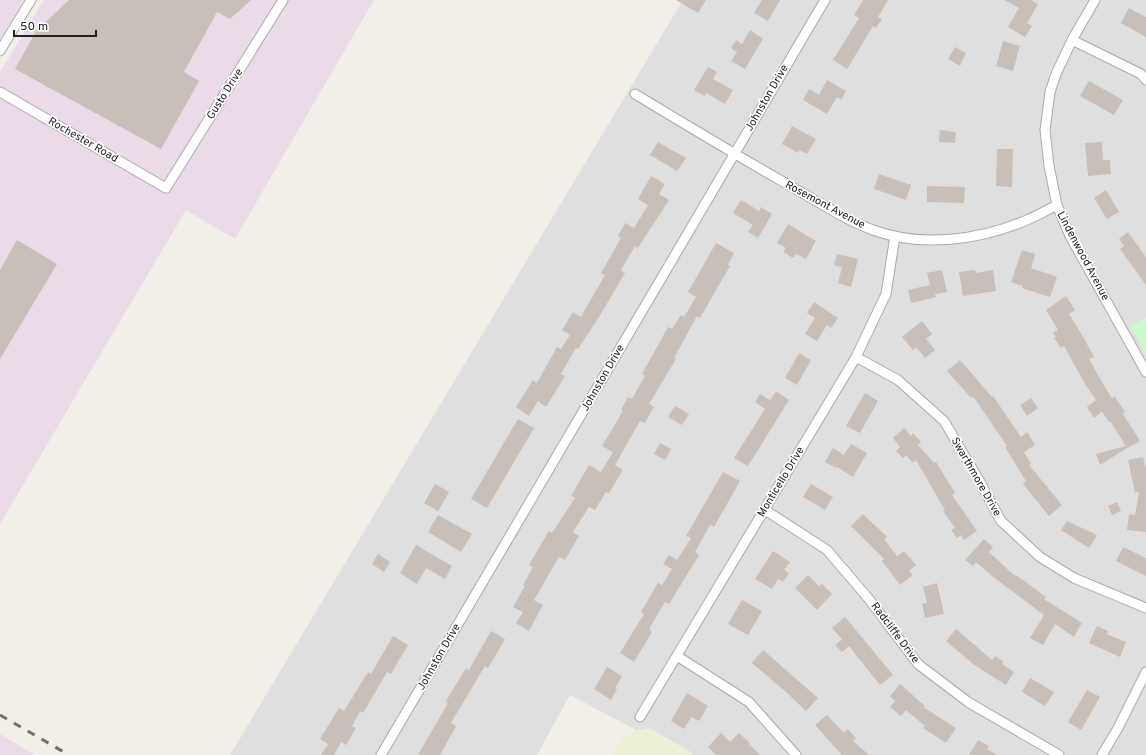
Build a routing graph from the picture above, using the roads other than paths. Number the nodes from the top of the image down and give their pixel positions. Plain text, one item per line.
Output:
1 (31, 0) edge
2 (283, 0) edge
3 (825, 0) edge
4 (1095, 0) edge
5 (1072, 40) junction
6 (0, 50) edge
7 (1144, 76) edge
8 (0, 92) edge
9 (635, 94) dead end
10 (735, 154) junction
11 (166, 188) joint
12 (1057, 205) junction
13 (895, 236) junction
14 (856, 358) junction
15 (1146, 372) edge
16 (765, 510) junction
17 (1146, 608) edge
18 (677, 656) junction
19 (1146, 672) edge
20 (640, 718) dead end
21 (381, 755) edge
22 (796, 755) edge
23 (1059, 755) edge
24 (1102, 755) edge

1 - 6 street
2 - 11 street, Gusto Drive
3 - 10 street, Johnston Drive
4 - 5 street, Lindenwood Avenue
5 - 7 street
5 - 12 street, Lindenwood Avenue
8 - 11 street, Rochester Road
9 - 10 street, Rosemont Avenue
10 - 13 street, Rosemont Avenue
10 - 21 street, Johnston Drive
12 - 13 street, Rosemont Avenue
12 - 15 street, Lindenwood Avenue
13 - 14 street, Monticello Drive
14 - 16 street, Monticello Drive
14 - 17 street, Swarthmore Drive
16 - 18 street, Monticello Drive
16 - 23 street, Radcliffe Drive
18 - 20 street, Monticello Drive
18 - 22 street
19 - 24 street

